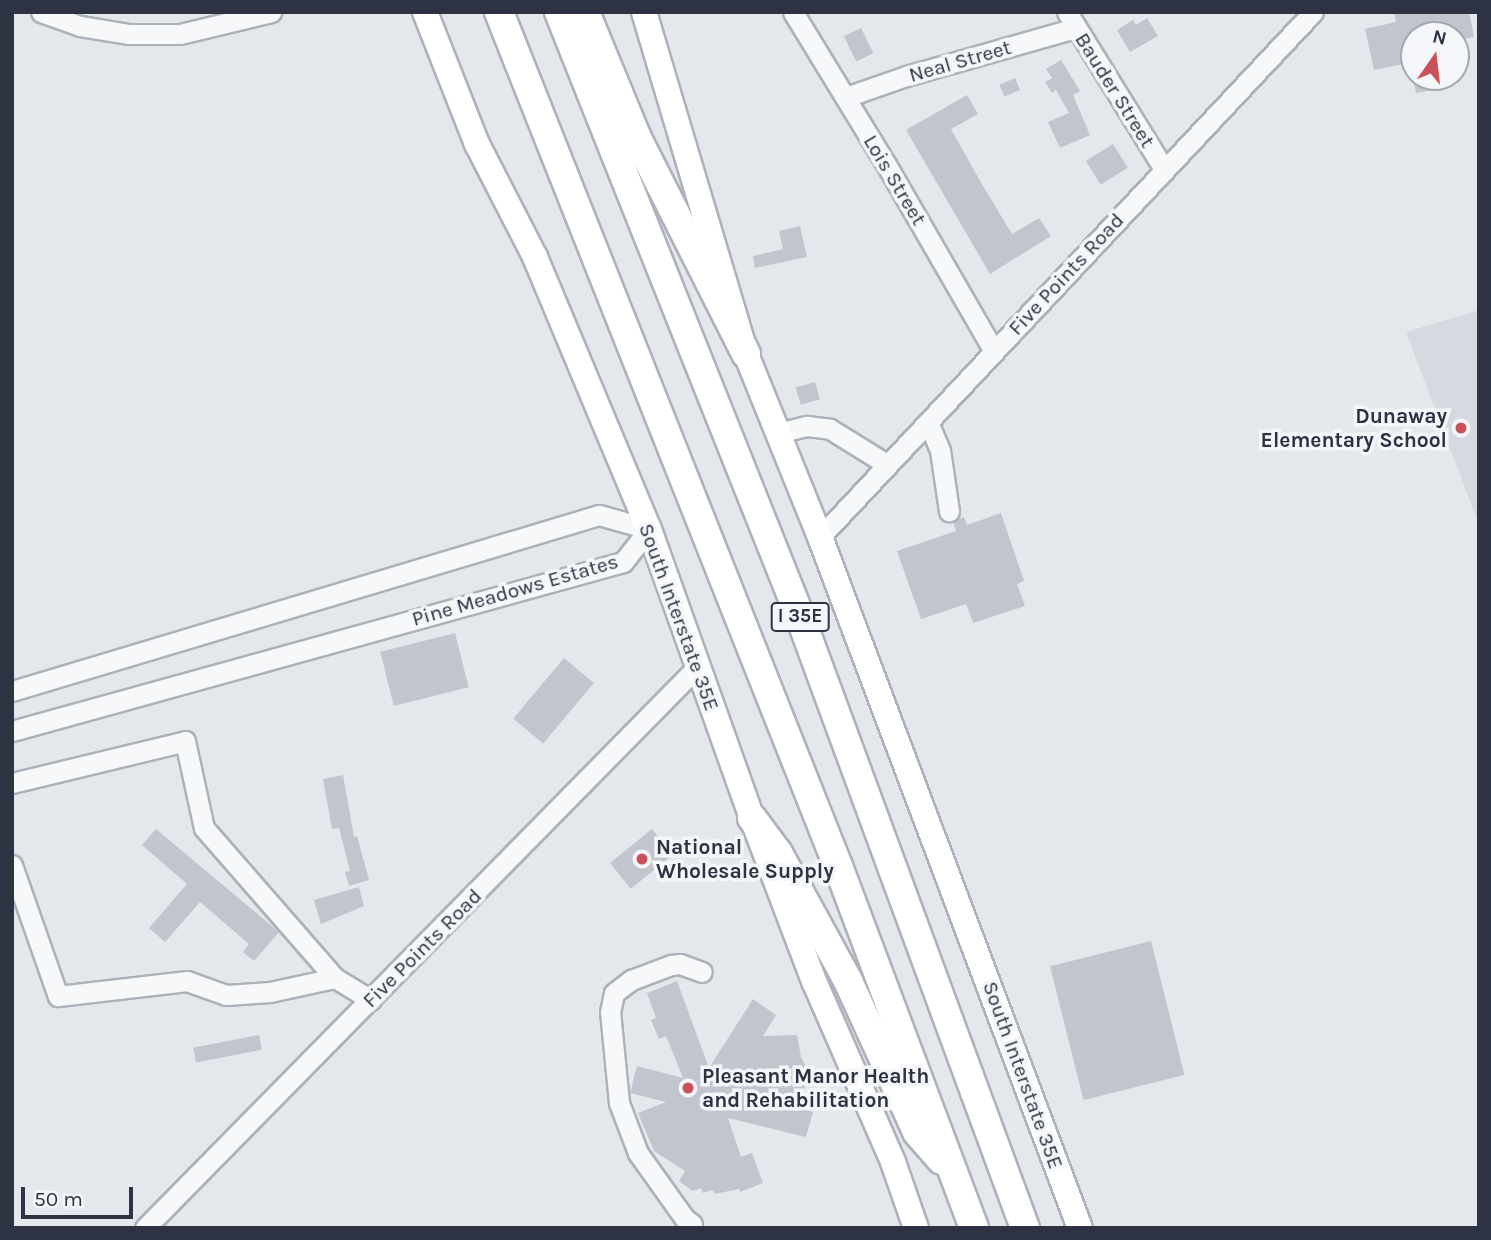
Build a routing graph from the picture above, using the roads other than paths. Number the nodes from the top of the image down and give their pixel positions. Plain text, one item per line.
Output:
1 (41, 12) edge
2 (271, 12) edge
3 (425, 12) edge
4 (499, 12) edge
5 (559, 12) edge
6 (585, 12) edge
7 (644, 12) edge
8 (793, 12) edge
9 (1313, 12) edge
10 (1072, 20) edge
11 (846, 97) junction
12 (1164, 169) junction
13 (994, 351) junction
14 (746, 354) junction
15 (928, 422) junction
16 (778, 433) junction
17 (888, 465) junction
18 (949, 511) dead end
19 (649, 529) junction
20 (820, 537) junction
21 (696, 667) junction
22 (12, 691) edge
23 (12, 731) edge
24 (12, 783) edge
25 (752, 818) junction
26 (12, 865) edge
27 (702, 972) dead end
28 (335, 978) junction
29 (371, 1000) junction
30 (954, 1176) junction
31 (692, 1224) dead end
32 (145, 1228) edge
33 (916, 1228) edge
34 (974, 1228) edge
35 (1025, 1228) edge
36 (1080, 1228) edge

1 - 2 street
3 - 19 main road, South Interstate 35E
4 - 30 highway, I 35E
5 - 35 highway, I 35E
6 - 14 highway
7 - 14 main road, South Interstate 35E
8 - 11 street, Lois Street
9 - 12 street, Five Points Road
10 - 11 street, Neal Street
10 - 12 street, Bauder Street
11 - 13 street, Lois Street
12 - 13 street, Five Points Road
13 - 15 street, Five Points Road
14 - 16 main road, South Interstate 35E
15 - 17 street, Five Points Road
15 - 18 street
16 - 17 street
16 - 20 main road, South Interstate 35E
17 - 20 street, Five Points Road
19 - 21 main road, South Interstate 35E
19 - 22 street, Pine Meadows Estates
19 - 23 street, Pine Meadows Estates
20 - 36 main road, South Interstate 35E
21 - 25 main road, South Interstate 35E
21 - 29 street, Five Points Road
24 - 28 street
25 - 30 highway
25 - 33 main road, South Interstate 35E
26 - 28 street
27 - 31 street
28 - 29 street
29 - 32 street, Five Points Road
30 - 34 highway, I 35E

